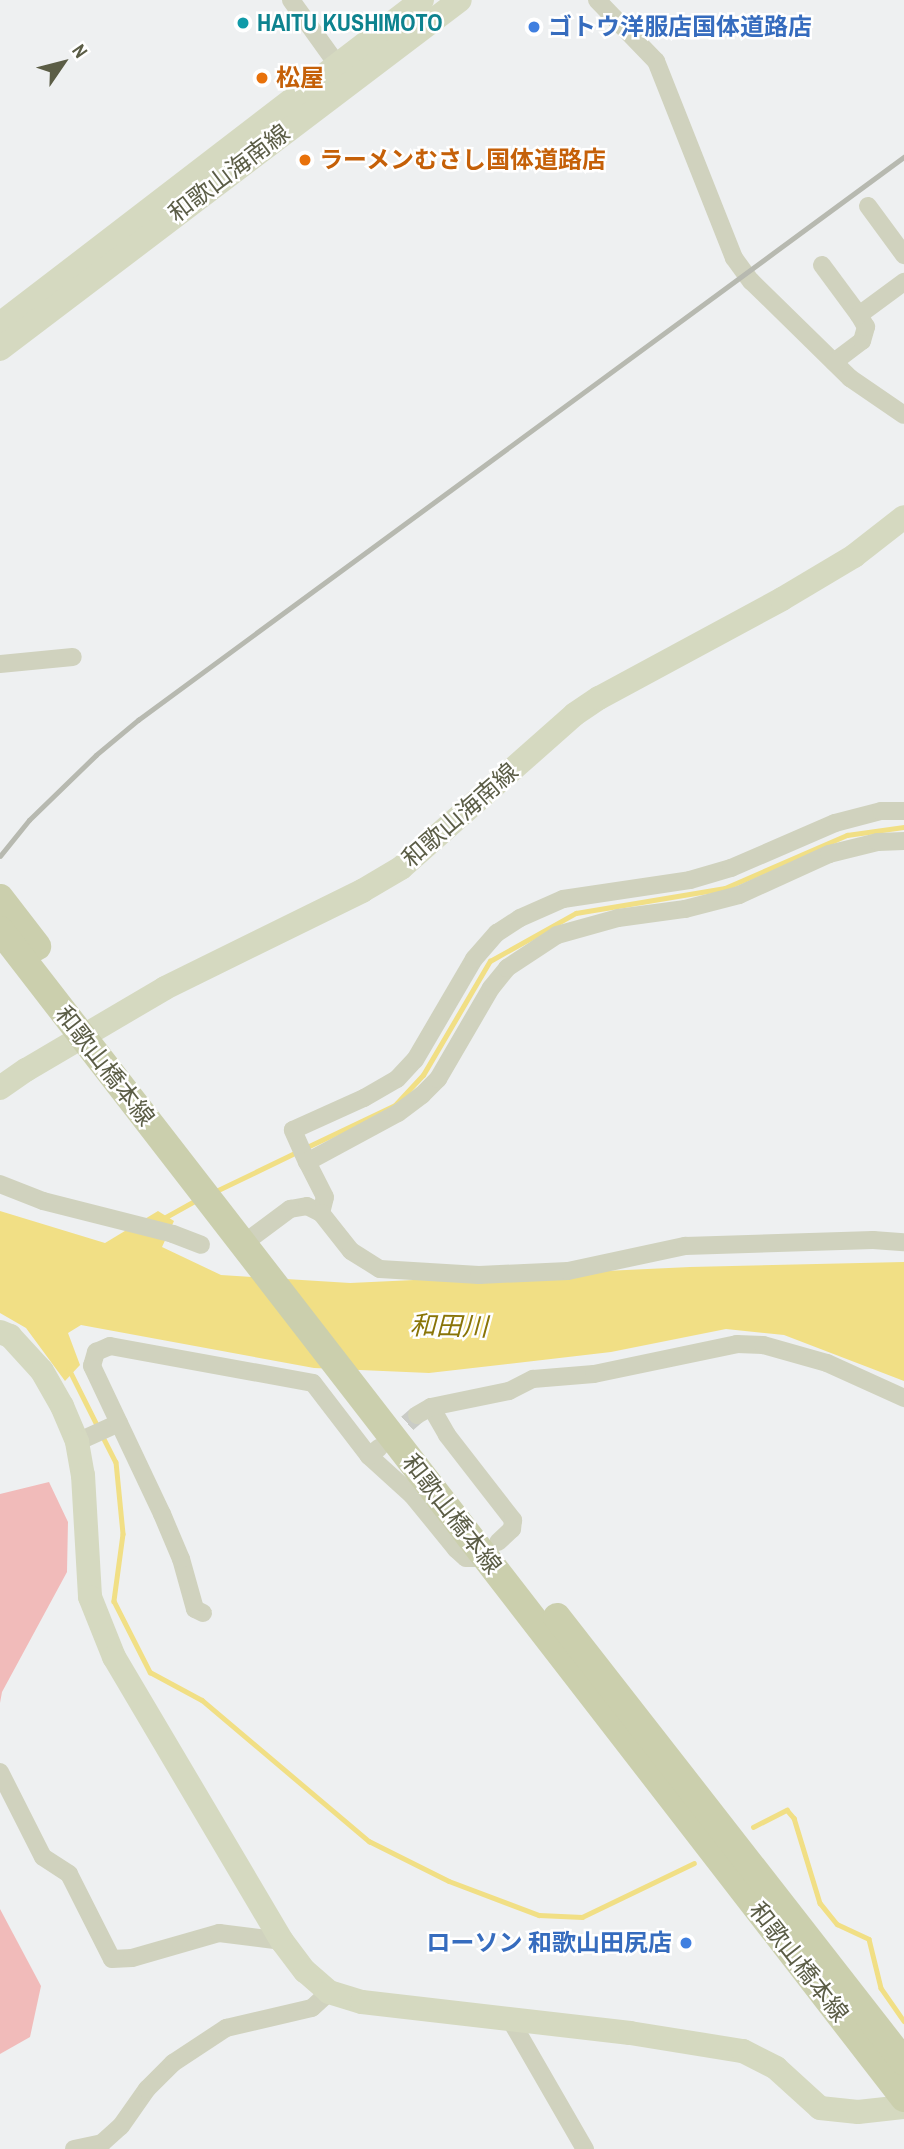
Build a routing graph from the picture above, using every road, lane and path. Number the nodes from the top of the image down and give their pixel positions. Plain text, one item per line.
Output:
1 (291, 0) edge
2 (422, 0) edge
3 (460, 0) edge
4 (597, 0) edge
5 (343, 73) junction
6 (868, 206) dead end
7 (904, 255) edge
8 (822, 265) dead end
9 (904, 282) edge
10 (859, 315) junction
11 (0, 324) edge
12 (0, 349) edge
13 (834, 362) junction
14 (904, 415) edge
15 (904, 517) edge
16 (73, 657) dead end
17 (0, 664) edge
18 (904, 811) edge
19 (904, 841) edge
20 (0, 898) edge
21 (0, 930) edge
22 (91, 1032) junction
23 (0, 1088) edge
24 (307, 1162) junction
25 (0, 1184) edge
26 (321, 1213) junction
27 (904, 1242) edge
28 (256, 1244) junction
29 (201, 1245) dead end
30 (0, 1332) edge
31 (904, 1398) edge
32 (114, 1424) junction
33 (83, 1438) junction
34 (491, 1548) junction
35 (203, 1613) dead end
36 (0, 1772) edge
37 (282, 1941) junction
38 (329, 1992) junction
39 (511, 2021) junction
40 (904, 2062) edge
41 (904, 2098) edge
42 (904, 2107) edge
43 (83, 2148) edge
44 (585, 2149) edge

1 - 5 street
2 - 5 main road, 和歌山海南線
3 - 5 main road, 和歌山海南線
4 - 13 street
5 - 11 main road, 和歌山海南線
5 - 12 main road, 和歌山海南線
6 - 7 street
8 - 10 street
9 - 10 street
10 - 13 street
13 - 14 street
15 - 22 main road, 和歌山海南線
16 - 17 street
18 - 24 street
19 - 24 street
20 - 22 main road, 和歌山橋本線
21 - 22 main road, 和歌山橋本線
22 - 23 main road, 和歌山海南線
22 - 28 main road, 和歌山橋本線
24 - 26 street
25 - 29 street
26 - 27 street
26 - 28 street
28 - 34 main road, 和歌山橋本線
30 - 33 main road
31 - 34 street
32 - 33 street
32 - 34 street
32 - 35 street
33 - 37 main road
34 - 40 main road, 和歌山橋本線
34 - 41 main road, 和歌山橋本線
36 - 37 street
37 - 38 main road
38 - 39 main road
38 - 43 street
39 - 42 main road
39 - 44 street

